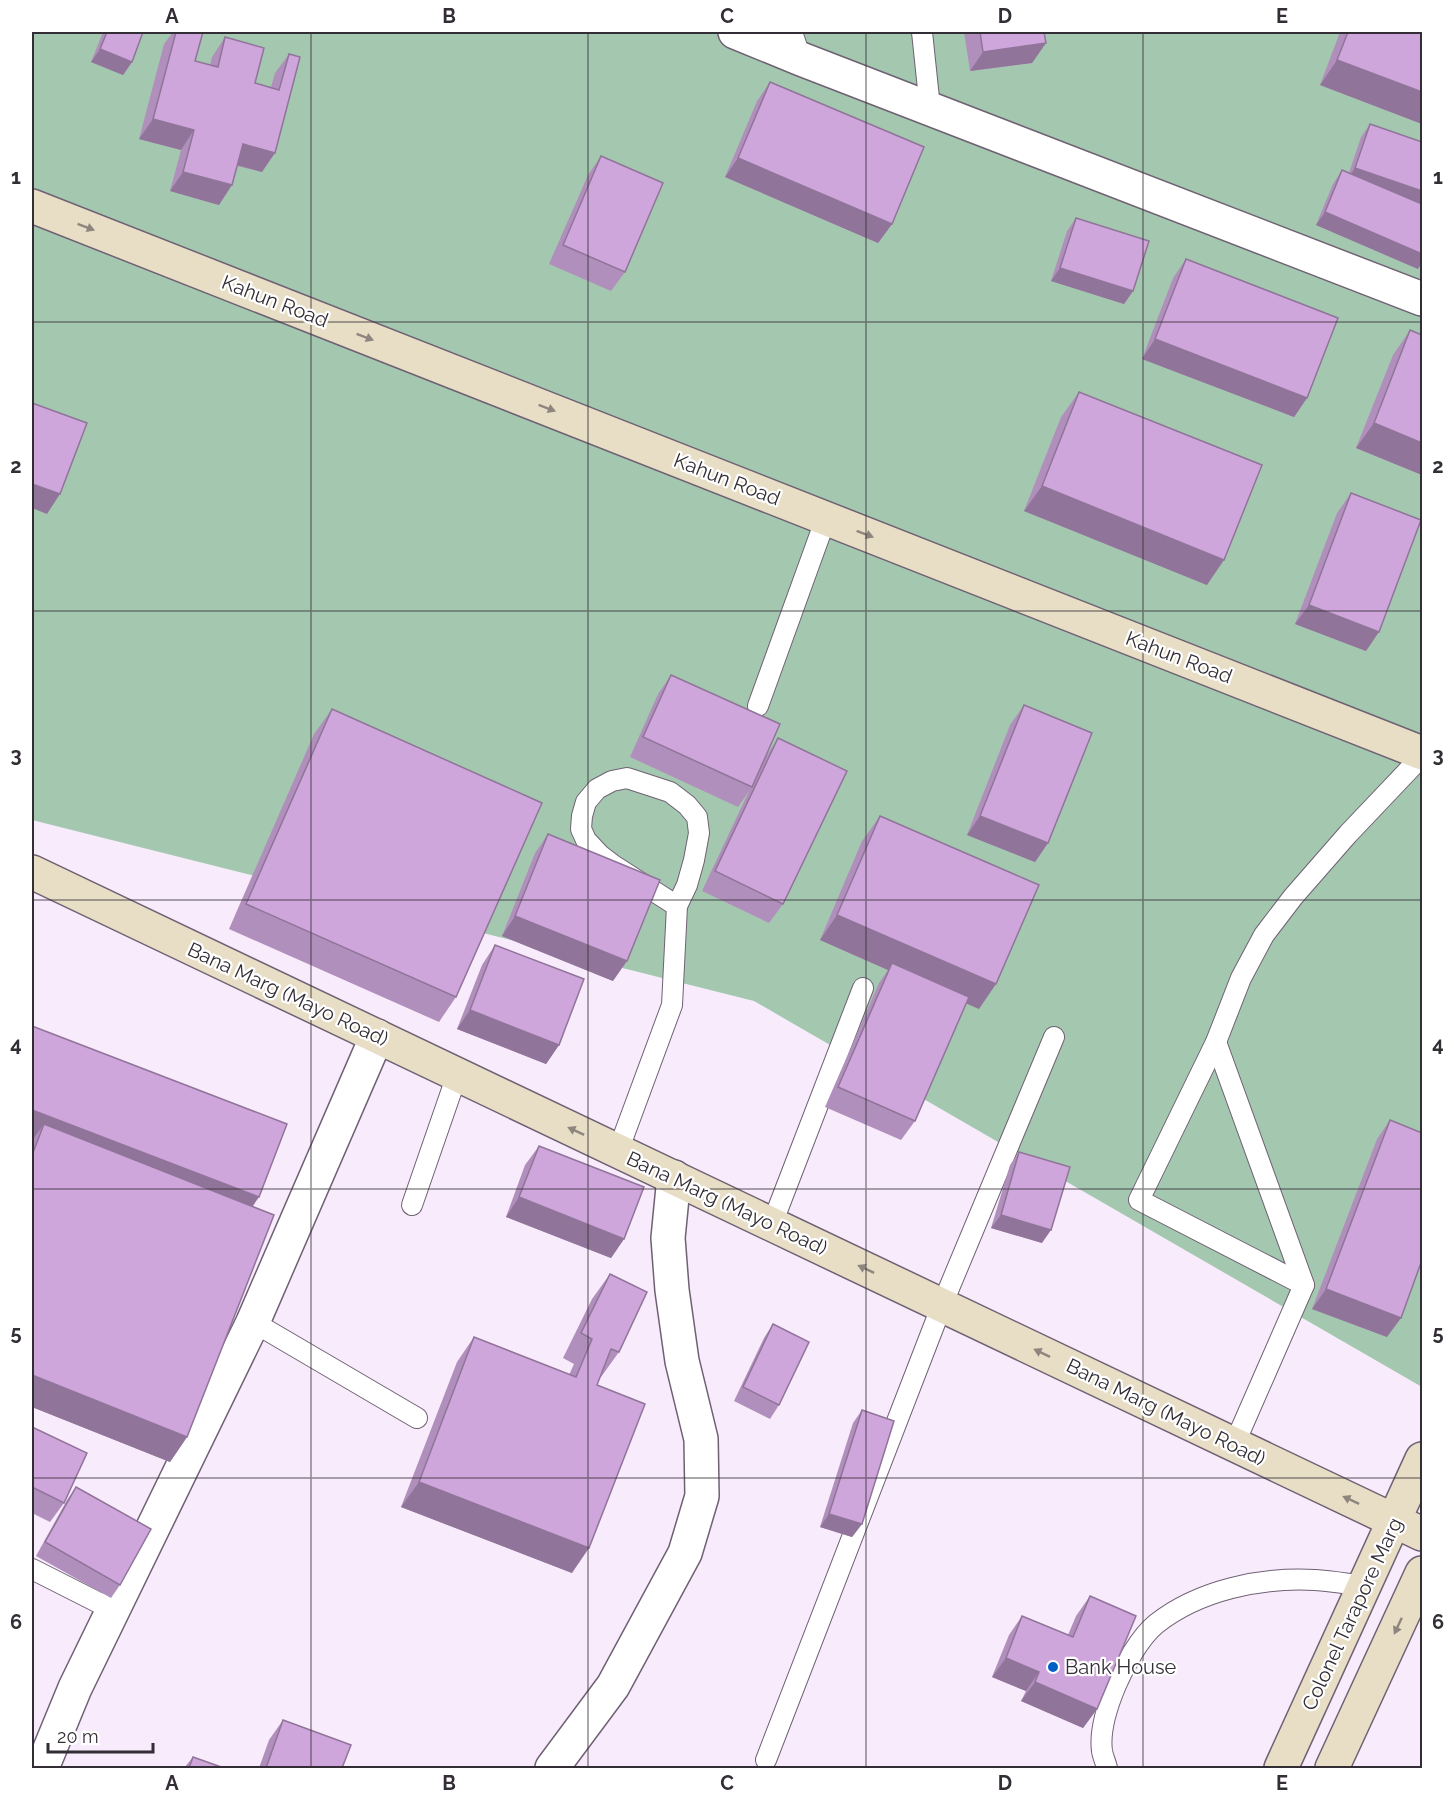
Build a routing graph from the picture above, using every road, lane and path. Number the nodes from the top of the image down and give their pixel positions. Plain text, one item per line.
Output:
1 (735, 32) edge
2 (922, 32) edge
3 (796, 45) edge
4 (930, 108) junction
5 (32, 206) edge
6 (1422, 299) edge
7 (826, 518) junction
8 (758, 706) dead end
9 (1422, 754) edge
10 (32, 872) edge
11 (677, 906) junction
12 (863, 988) dead end
13 (377, 1036) junction
14 (1054, 1037) dead end
15 (1216, 1042) junction
16 (457, 1075) junction
17 (618, 1151) junction
18 (674, 1177) junction
19 (412, 1205) dead end
20 (772, 1224) junction
21 (1304, 1285) junction
22 (942, 1305) junction
23 (253, 1322) junction
24 (417, 1418) dead end
25 (1234, 1445) junction
26 (1422, 1459) edge
27 (1408, 1528) edge
28 (32, 1569) edge
29 (1422, 1573) edge
30 (1365, 1586) junction
31 (113, 1611) junction
32 (766, 1760) dead end
33 (42, 1768) edge
34 (552, 1768) edge
35 (1107, 1768) edge
36 (1281, 1768) edge
37 (1332, 1768) edge

1 - 3 street
2 - 4 lane
3 - 4 street
4 - 6 street
5 -> 7 street, Kahun Road
7 - 8 lane
7 -> 9 street, Kahun Road
9 - 15 lane
10 - 13 street, Bana Marg (Mayo Road)
11 - 11 lane
11 - 17 lane
12 - 20 lane
13 - 16 street, Bana Marg (Mayo Road)
13 - 23 street
14 - 22 lane
15 - 21 lane
15 - 21 lane
17 -> 16 street, Bana Marg (Mayo Road)
16 - 19 lane
17 - 18 street, Bana Marg (Mayo Road)
18 - 20 street, Bana Marg (Mayo Road)
18 - 34 street
22 -> 20 street, Bana Marg (Mayo Road)
21 - 25 lane
25 -> 22 street, Bana Marg (Mayo Road)
22 - 32 lane
23 - 24 lane
23 - 31 street
27 -> 25 street, Bana Marg (Mayo Road)
26 - 27 street, Colonel Tarapore Marg
27 - 30 street, Colonel Tarapore Marg
28 - 31 lane
29 -> 37 street
30 - 35 lane
30 - 36 street, Colonel Tarapore Marg
31 - 33 street

